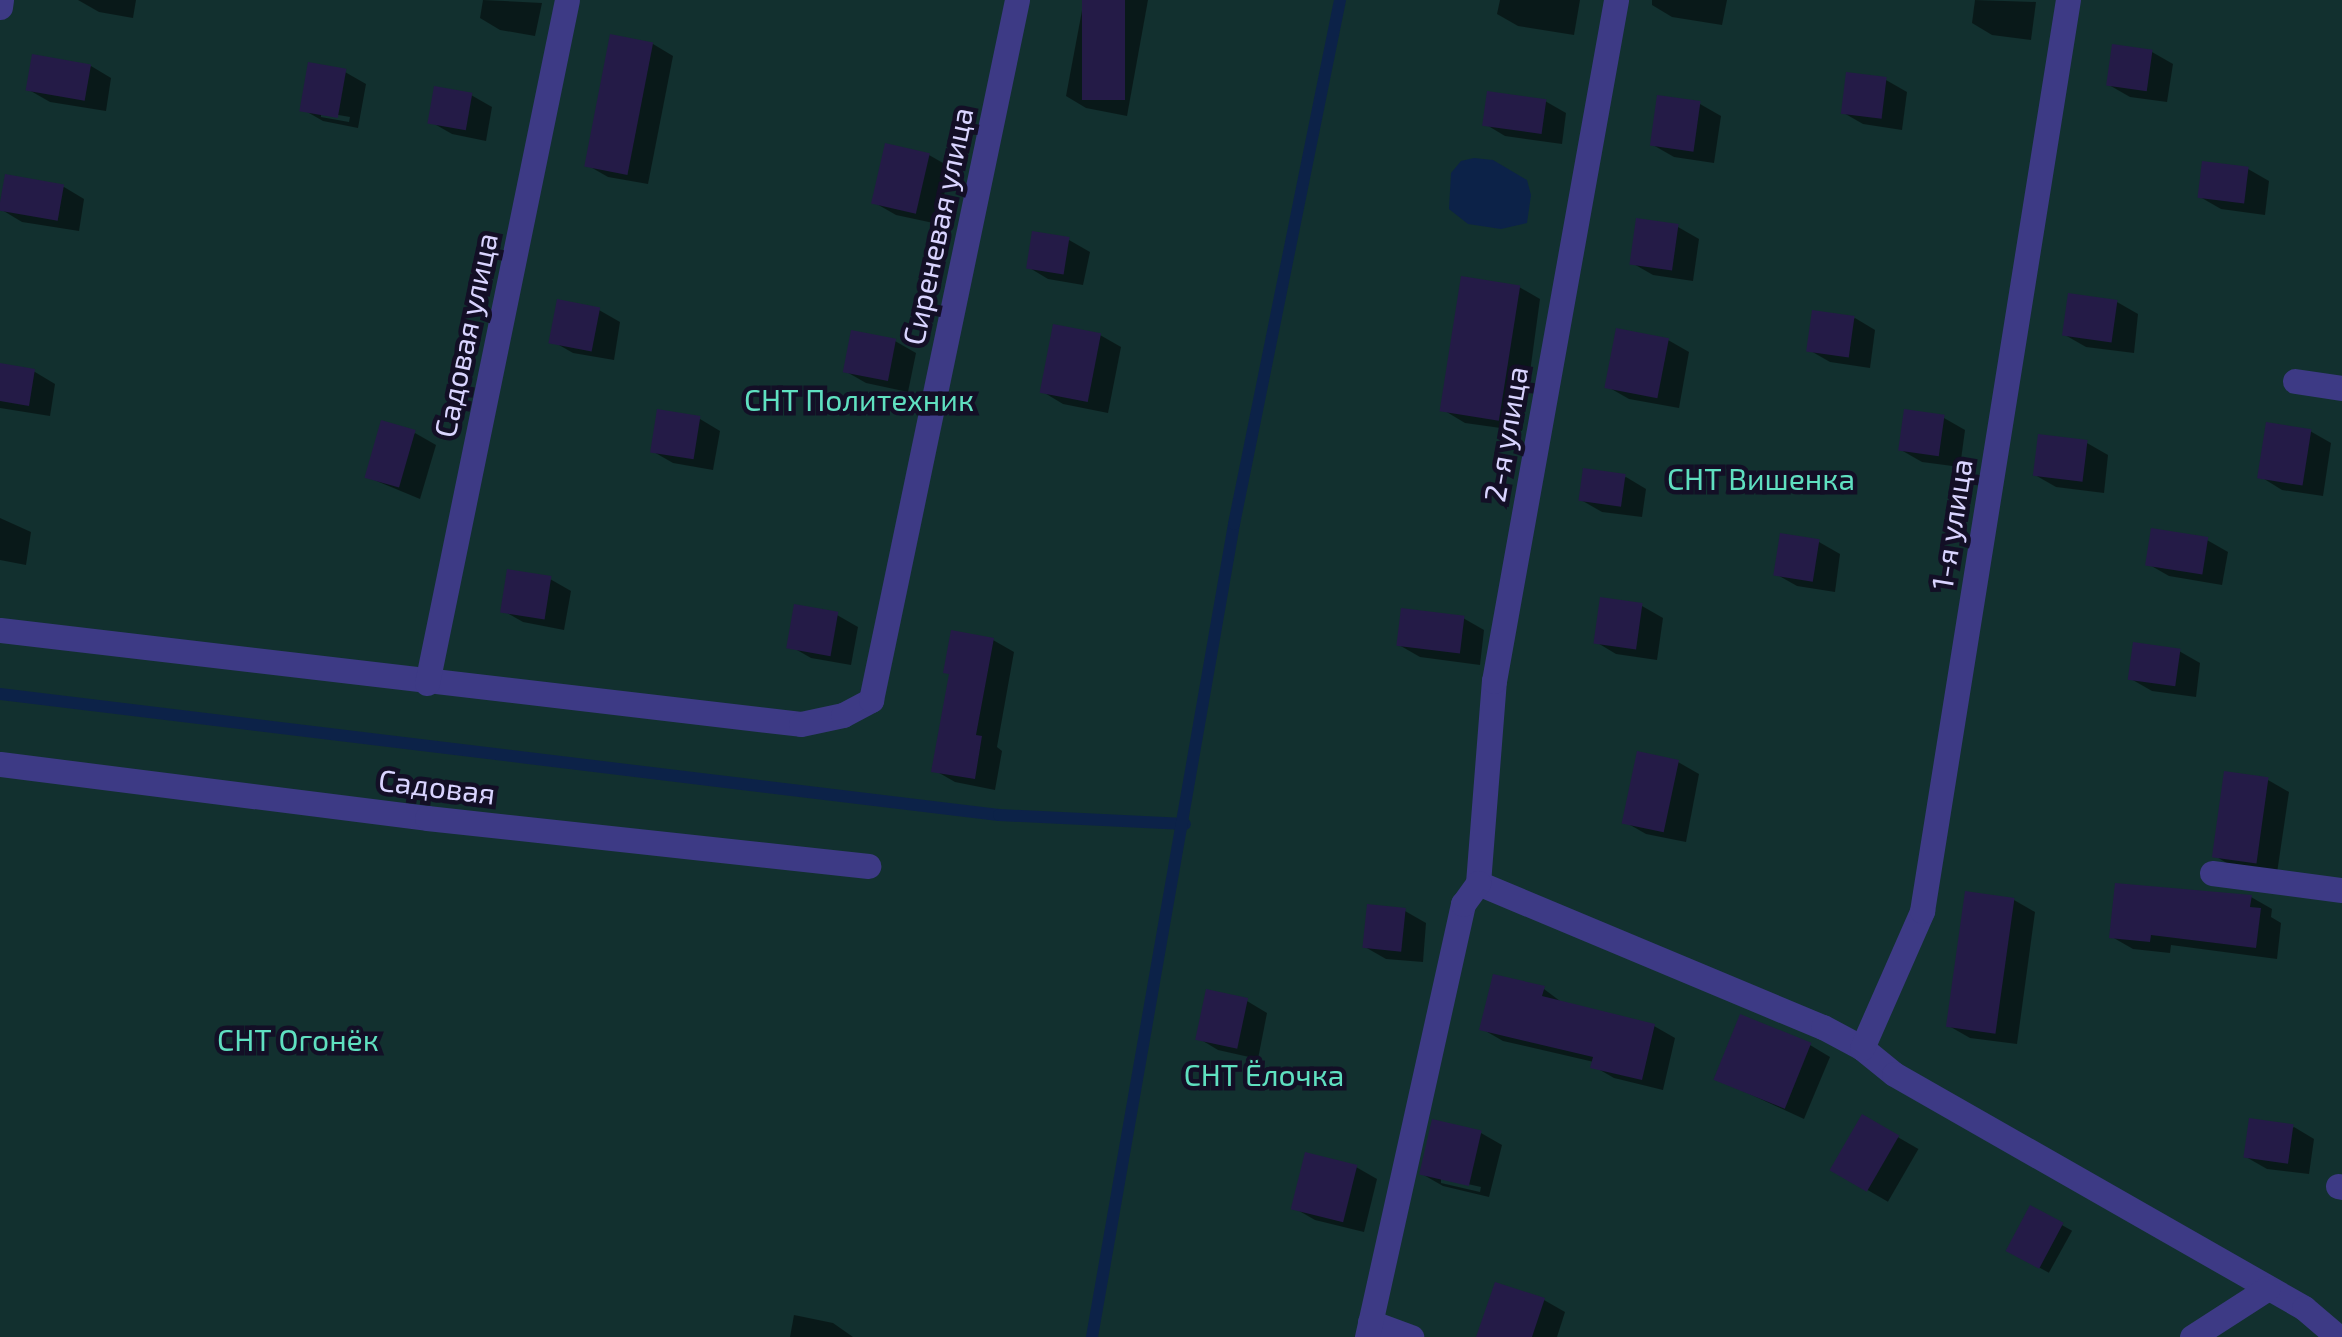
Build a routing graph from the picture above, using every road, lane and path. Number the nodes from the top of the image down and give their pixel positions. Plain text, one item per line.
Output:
1 (2, 0) edge
2 (567, 0) edge
3 (1017, 0) edge
4 (1616, 0) edge
5 (2068, 0) edge
6 (0, 8) edge
7 (2294, 381) dead end
8 (2342, 388) edge
9 (0, 630) edge
10 (428, 683) junction
11 (0, 764) edge
12 (868, 866) dead end
13 (2212, 873) dead end
14 (1478, 883) junction
15 (2342, 890) edge
16 (1862, 1048) junction
17 (2268, 1288) junction
18 (1368, 1330) edge
19 (1411, 1337) edge
20 (2192, 1337) edge
21 (2338, 1337) edge

1 - 6 street
2 - 10 street, Садовая улица
3 - 10 street, Сиреневая улица
4 - 14 street, 2-я улица
5 - 16 street, 1-я улица
7 - 8 street
9 - 10 street
11 - 12 street, Садовая
13 - 15 street
14 - 16 street
14 - 18 street, 2-я улица
16 - 17 street
17 - 20 street
17 - 21 street
18 - 19 street

